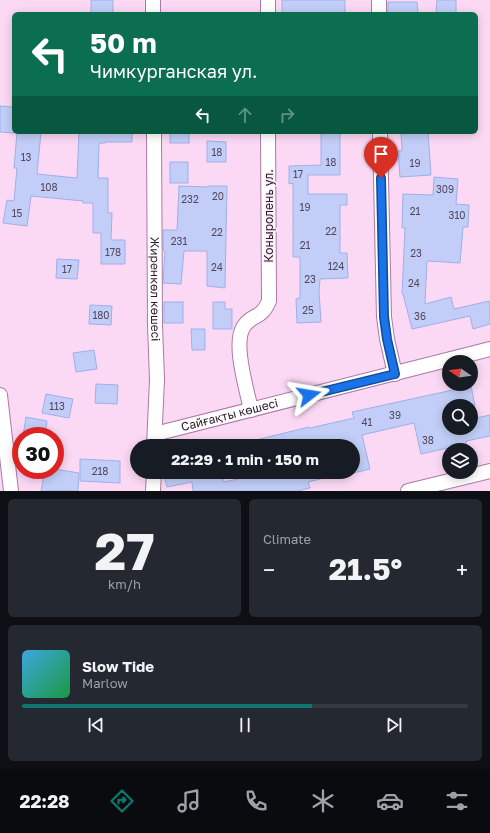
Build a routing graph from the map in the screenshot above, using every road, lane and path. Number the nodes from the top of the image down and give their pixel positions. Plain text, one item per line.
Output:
1 (153, 0) edge
2 (268, 0) edge
3 (379, 0) edge
4 (153, 12) edge
5 (268, 12) edge
6 (379, 12) edge
7 (154, 134) edge
8 (268, 134) edge
9 (380, 134) edge
10 (490, 349) edge
11 (395, 374) junction
12 (0, 395) edge
13 (251, 410) junction
14 (155, 439) edge
15 (158, 439) edge
16 (4, 457) edge
17 (490, 471) edge
18 (154, 479) edge
19 (11, 491) edge
20 (153, 491) edge
21 (408, 491) edge

1 - 4 street
2 - 5 street
3 - 6 street
7 - 14 street, Жиренкөл көшесі
8 - 13 street, Коныролень ул.
9 - 11 street
10 - 11 street, Сайғақты көшесі
11 - 13 street, Сайғақты көшесі
12 - 16 street
13 - 15 street, Сайғақты көшесі
16 - 19 street
17 - 21 street
18 - 20 street

